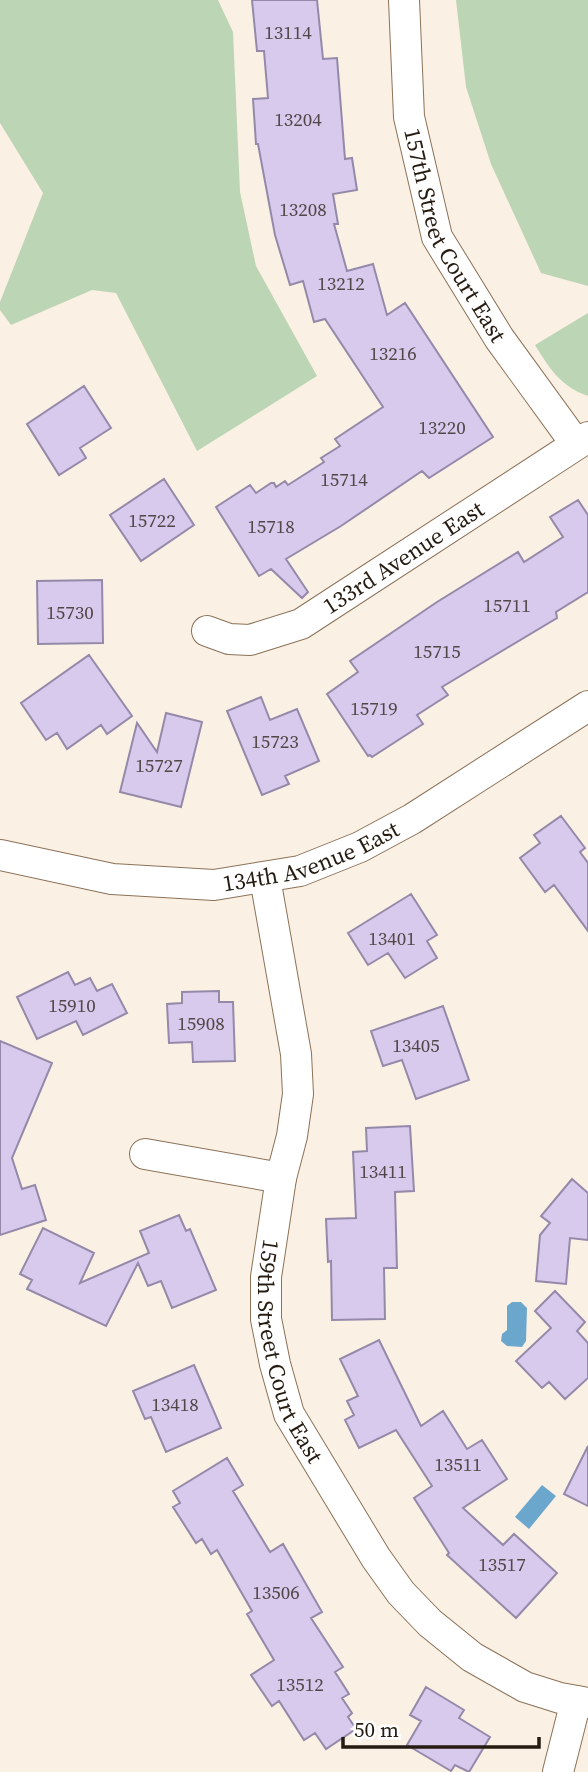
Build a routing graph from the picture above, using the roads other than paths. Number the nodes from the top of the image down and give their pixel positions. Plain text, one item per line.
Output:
1 (404, 0) edge
2 (582, 440) edge
3 (207, 631) dead end
4 (584, 716) edge
5 (0, 855) edge
6 (265, 878) junction
7 (145, 1154) dead end
8 (281, 1178) junction
9 (582, 1702) edge
10 (558, 1772) edge

1 - 2 street, 157th Street Court East
2 - 3 street, 133rd Avenue East
4 - 6 street, 134th Avenue East
5 - 6 street, 134th Avenue East
6 - 8 street, 159th Street Court East
7 - 8 street
8 - 9 street, 159th Street Court East
9 - 10 street

